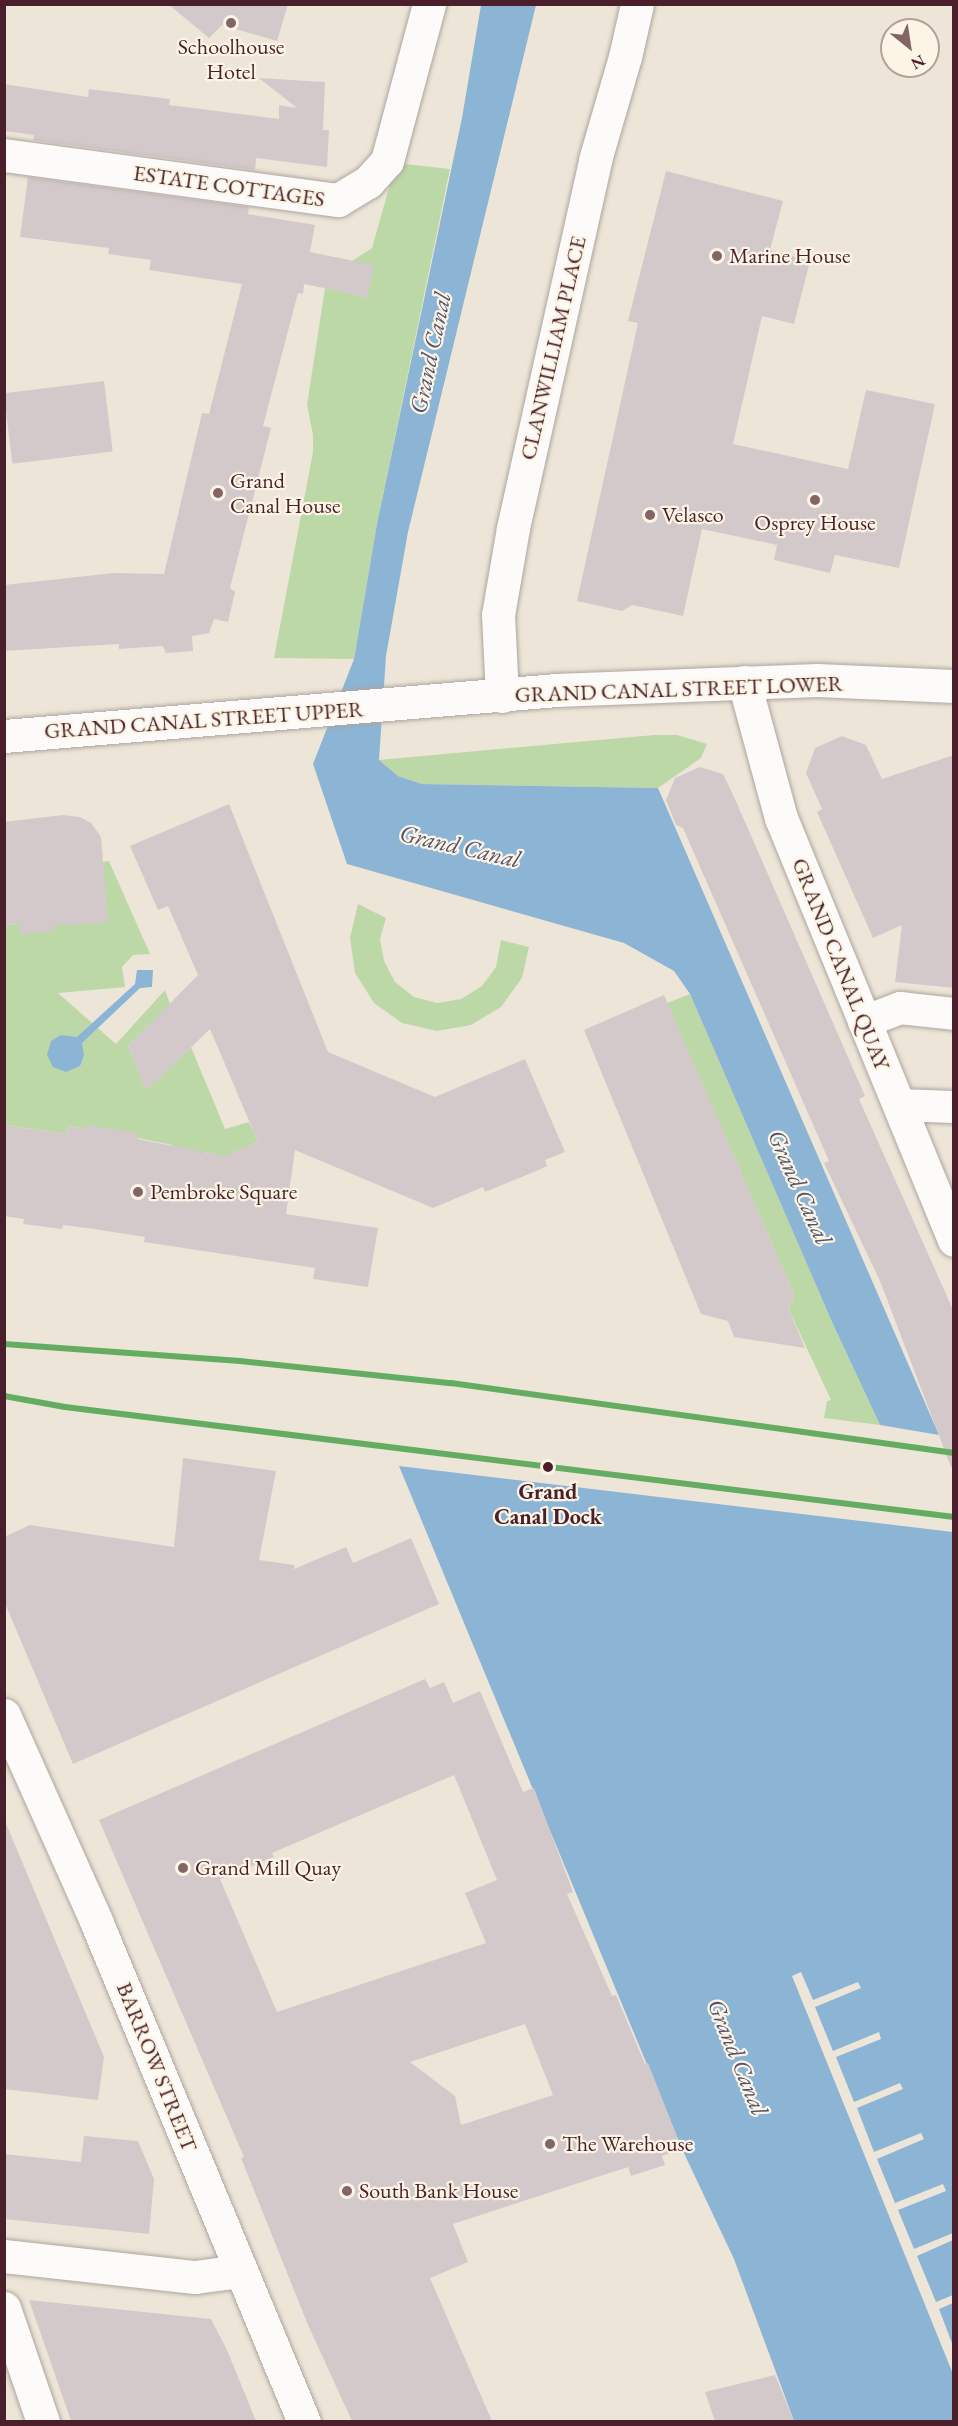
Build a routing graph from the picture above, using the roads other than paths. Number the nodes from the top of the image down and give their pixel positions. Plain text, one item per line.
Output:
1 (429, 4) edge
2 (637, 4) edge
3 (4, 155) edge
4 (744, 681) junction
5 (954, 686) edge
6 (502, 696) junction
7 (404, 705) joint
8 (4, 736) edge
9 (954, 1014) edge
10 (864, 1022) junction
11 (898, 1105) junction
12 (954, 1107) edge
13 (954, 1240) edge
14 (4, 1716) edge
15 (4, 2256) edge
16 (239, 2271) junction
17 (4, 2308) edge
18 (43, 2421) edge
19 (304, 2421) edge

1 - 3 street, ESTATE COTTAGES
2 - 6 street, CLANWILLIAM PLACE
4 - 5 street, GRAND CANAL STREET LOWER
4 - 6 street, GRAND CANAL STREET LOWER
4 - 10 street, GRAND CANAL QUAY
6 - 7 street, GRAND CANAL STREET LOWER
7 - 8 street, GRAND CANAL STREET UPPER
9 - 10 street
10 - 11 street, GRAND CANAL QUAY
11 - 12 street
11 - 13 street, GRAND CANAL QUAY
14 - 16 street, BARROW STREET
15 - 16 street
16 - 19 street, BARROW STREET
17 - 18 street

